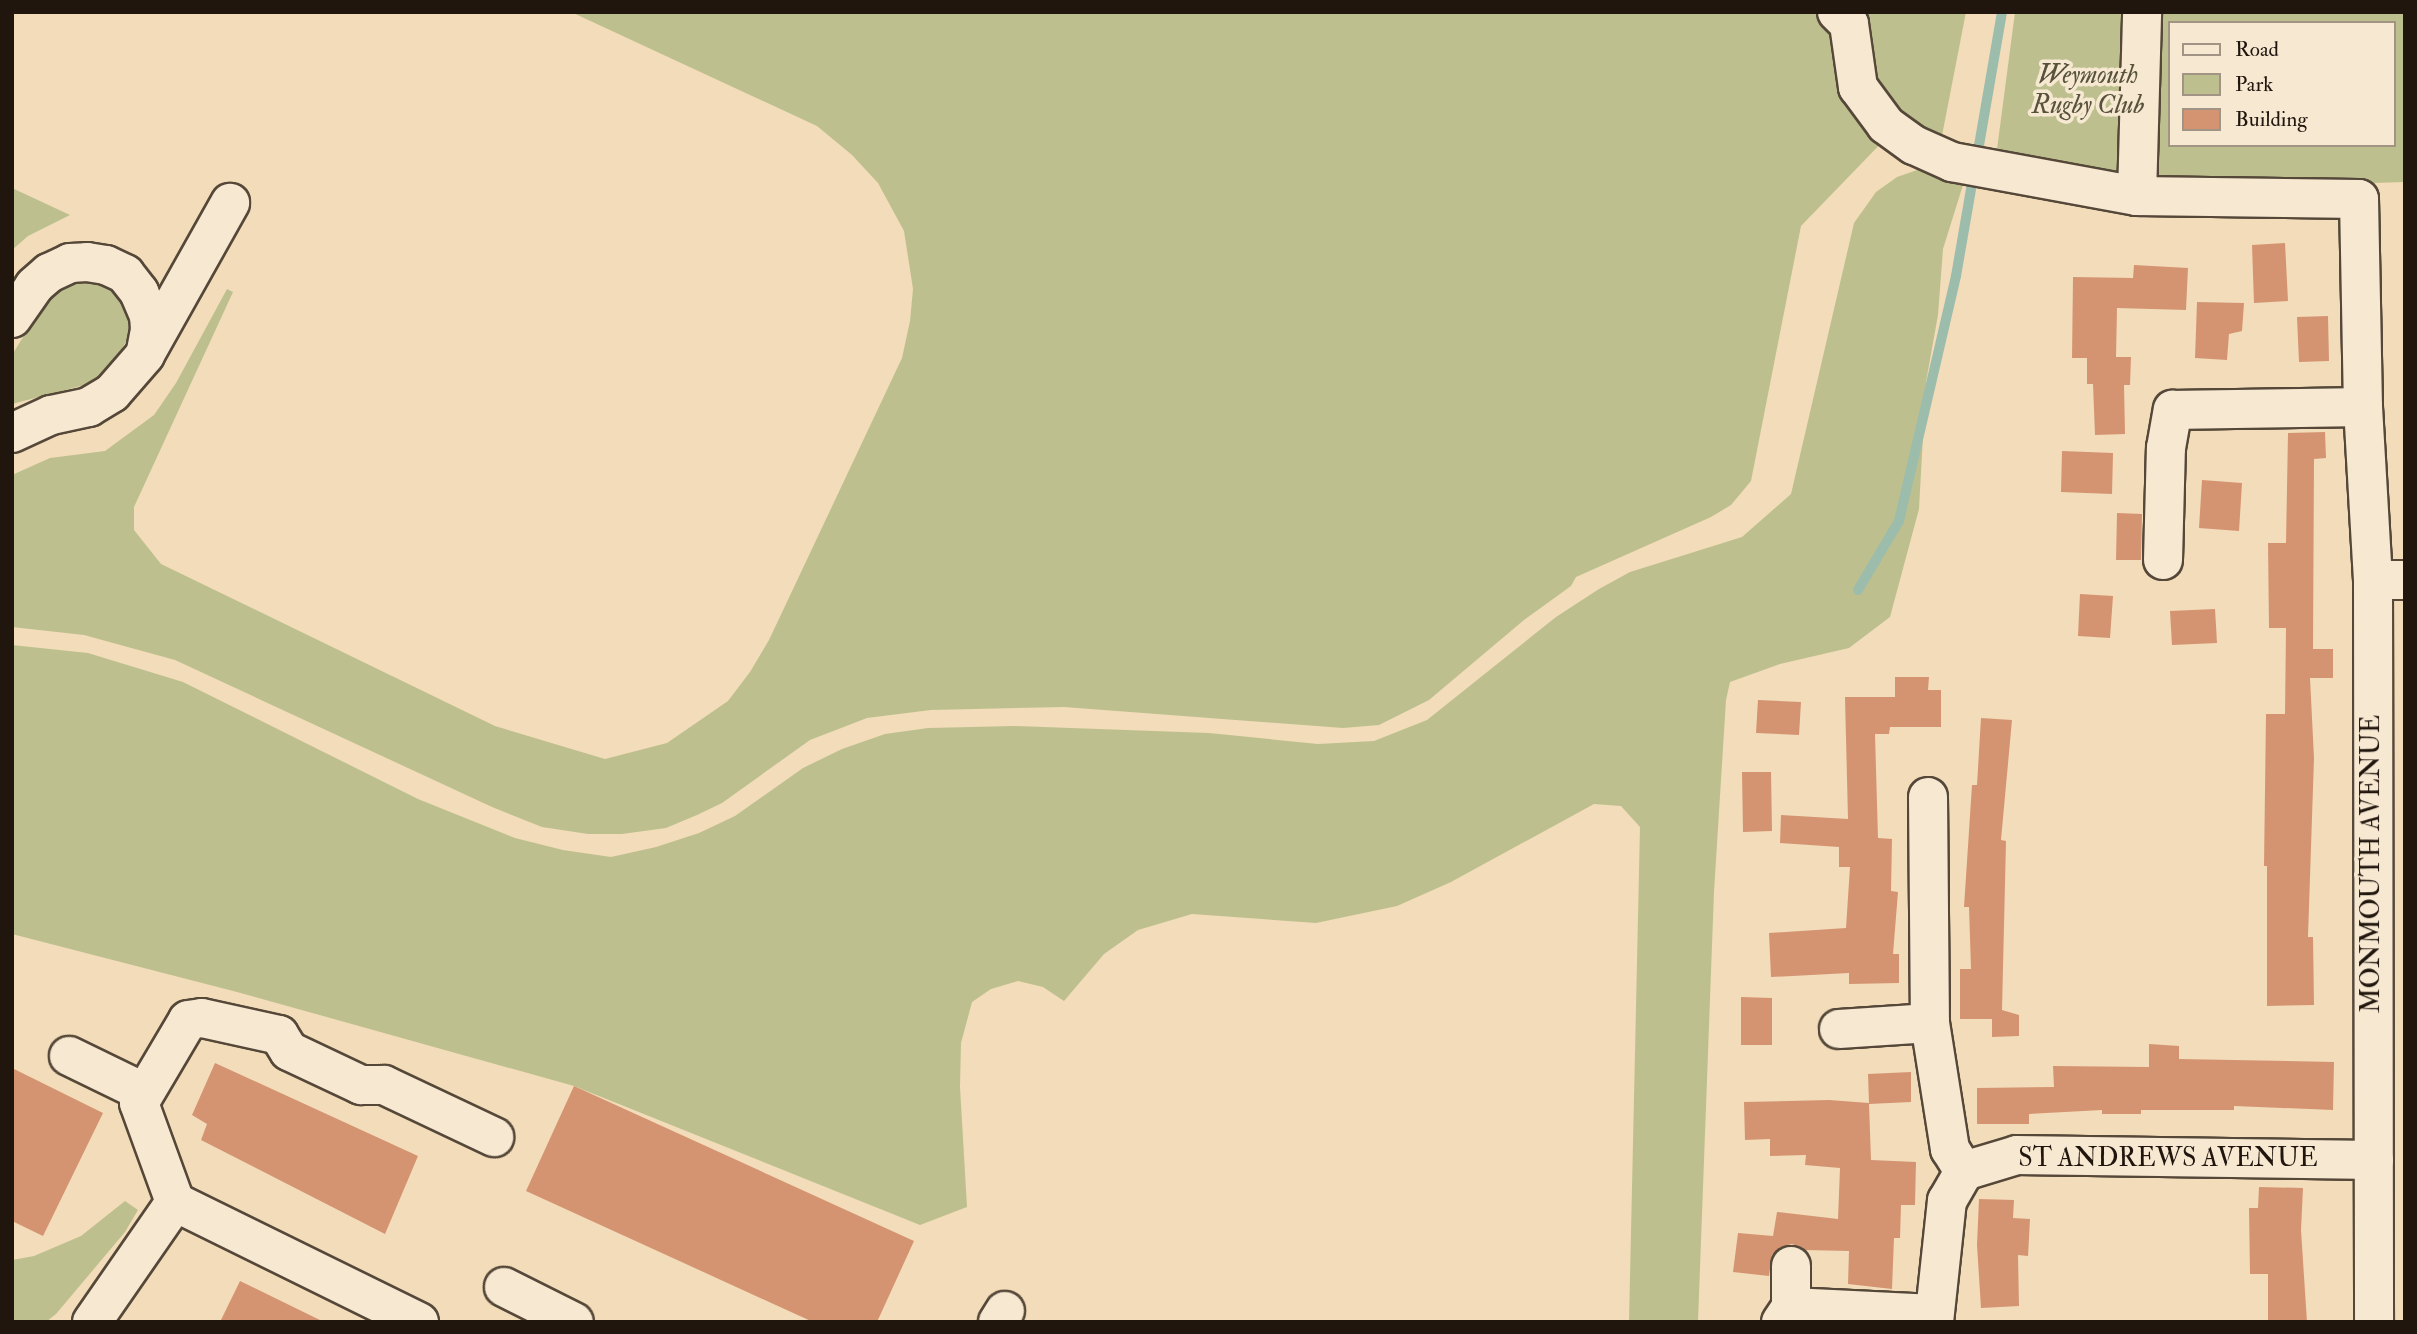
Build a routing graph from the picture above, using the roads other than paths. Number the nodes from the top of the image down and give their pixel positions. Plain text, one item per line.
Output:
1 (1838, 12) edge
2 (2142, 12) edge
3 (2137, 196) junction
4 (223, 215) dead end
5 (12, 318) edge
6 (145, 355) junction
7 (2363, 407) junction
8 (12, 433) edge
9 (2163, 560) dead end
10 (2389, 580) edge
11 (1928, 797) dead end
12 (2388, 1004) edge
13 (1930, 1023) junction
14 (1839, 1029) dead end
15 (69, 1056) dead end
16 (143, 1092) junction
17 (494, 1137) dead end
18 (2374, 1160) junction
19 (1964, 1171) junction
20 (175, 1202) junction
21 (1791, 1266) dead end
22 (504, 1287) dead end
23 (1786, 1314) edge
24 (1934, 1318) edge
25 (92, 1322) edge
26 (419, 1322) edge
27 (574, 1322) edge
28 (2374, 1322) edge

1 - 3 street
2 - 3 street
3 - 7 street, MONMOUTH AVENUE
4 - 6 street
5 - 6 street
6 - 8 street
7 - 9 street
7 - 10 street, MONMOUTH AVENUE
10 - 12 street, MONMOUTH AVENUE
11 - 13 street
12 - 18 street, MONMOUTH AVENUE
13 - 14 street
13 - 19 street
15 - 16 street
16 - 17 street
16 - 20 street
18 - 19 street, ST ANDREWS AVENUE
18 - 28 street, MONMOUTH AVENUE
19 - 24 street
20 - 25 street
20 - 26 street
21 - 23 street
22 - 27 street
23 - 24 street

